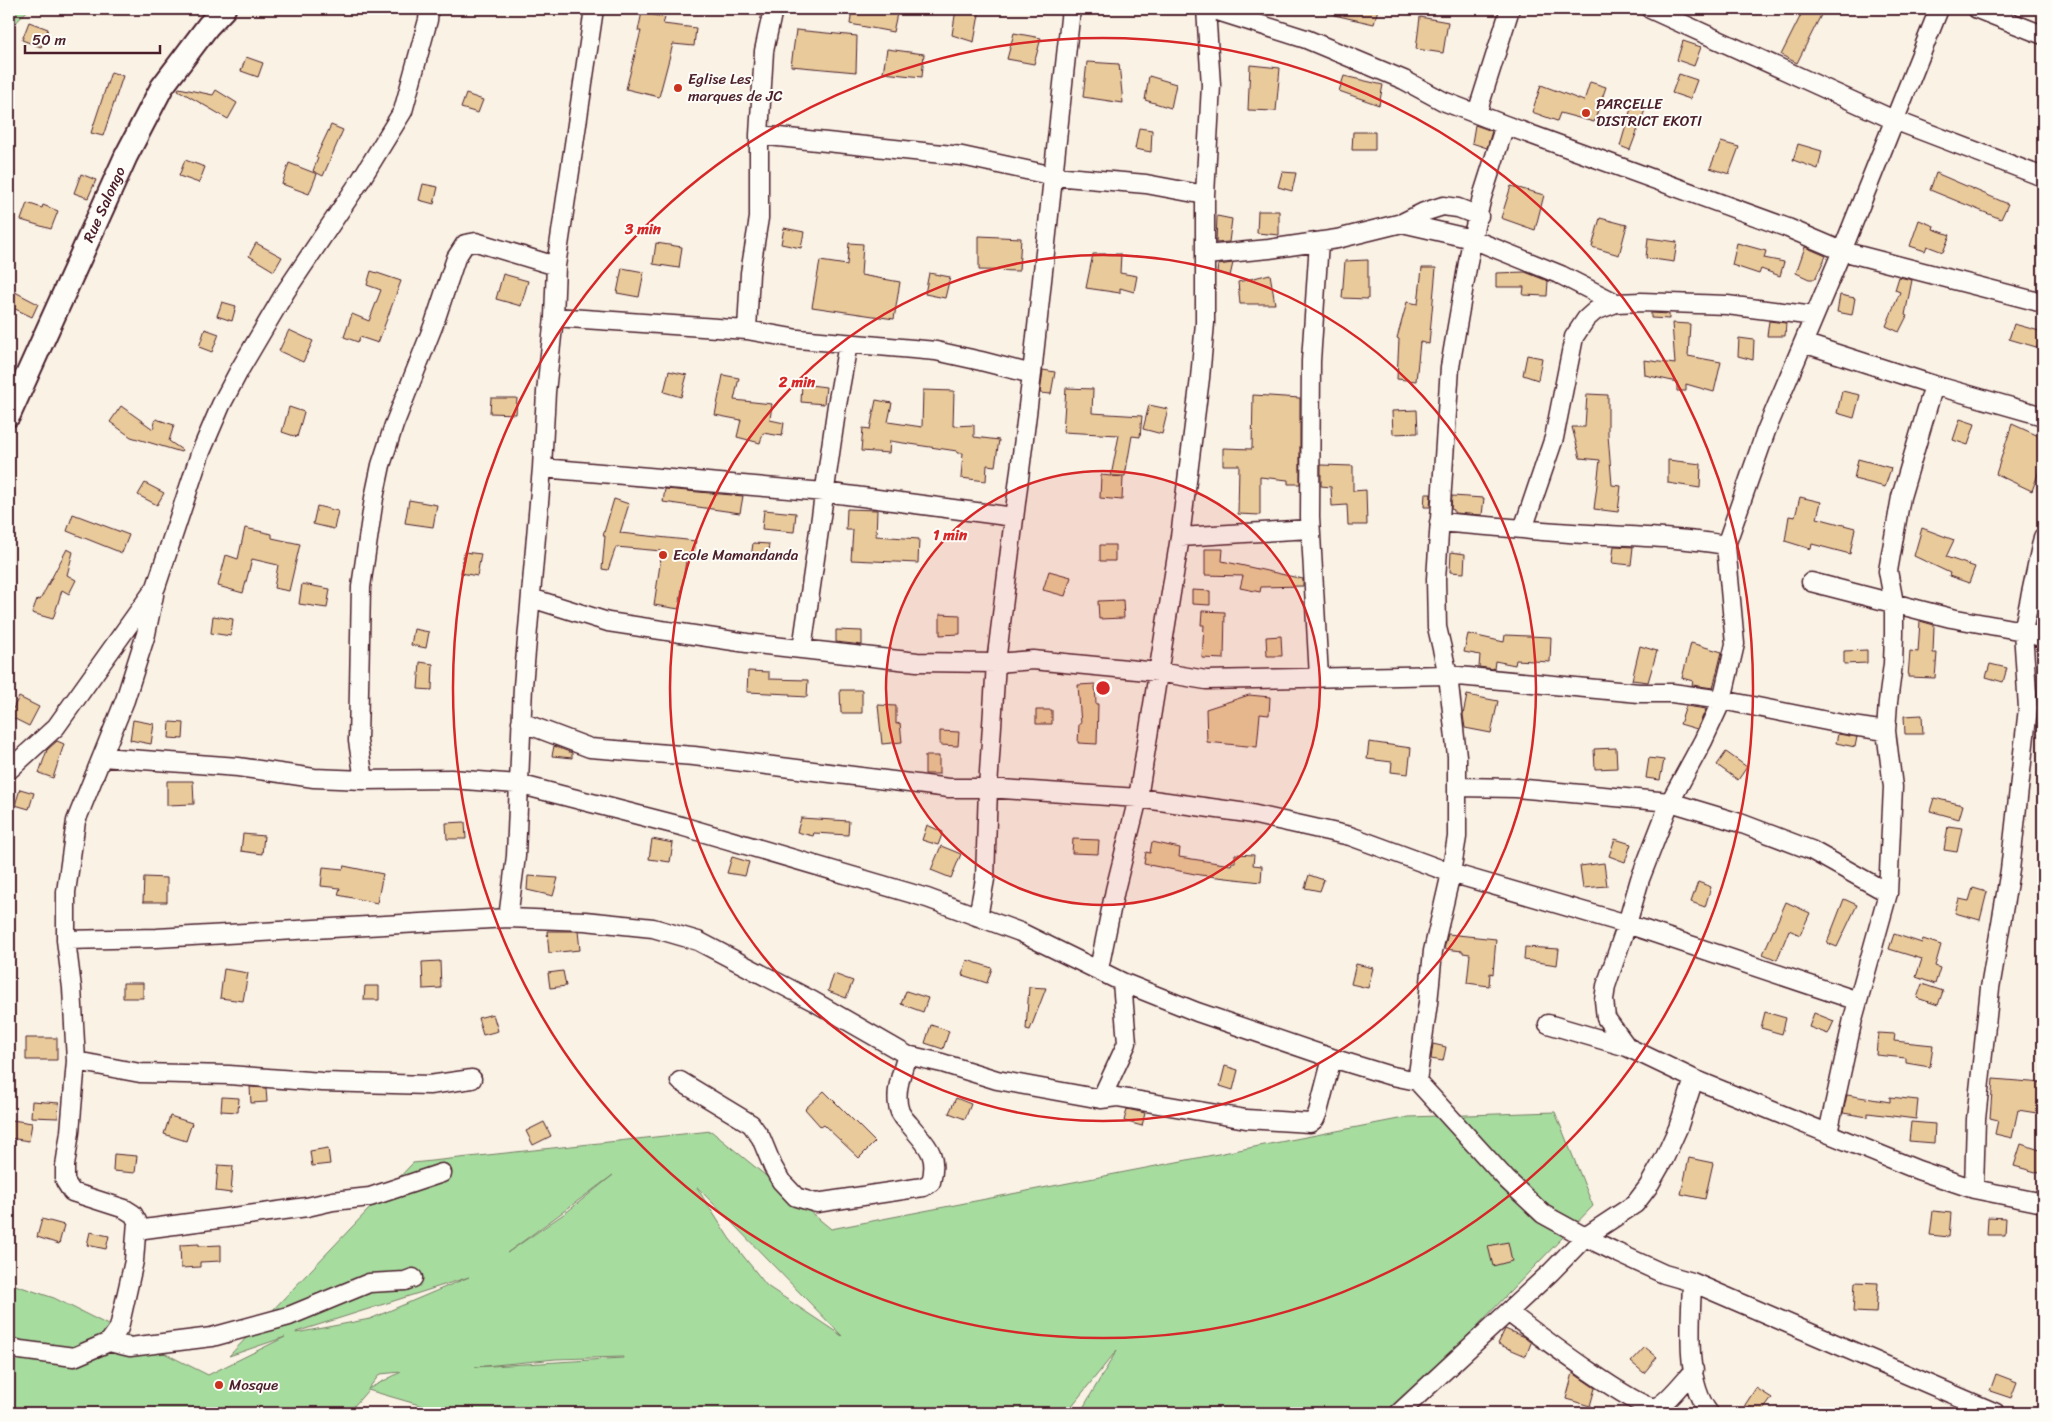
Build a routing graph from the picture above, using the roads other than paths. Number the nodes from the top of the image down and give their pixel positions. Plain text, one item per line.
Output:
1 (224, 9) edge
2 (429, 9) edge
3 (594, 9) edge
4 (773, 9) edge
5 (1071, 9) edge
6 (1206, 9) edge
7 (1211, 9) edge
8 (1510, 9) edge
9 (1650, 9) edge
10 (1939, 9) edge
11 (1977, 9) edge
12 (2043, 35) edge
13 (1477, 113) junction
14 (1894, 120) junction
15 (1505, 125) junction
16 (759, 135) junction
17 (1054, 176) junction
18 (2043, 177) edge
19 (1205, 195) junction
20 (1479, 216) junction
21 (1402, 222) junction
22 (1472, 239) junction
23 (1319, 242) junction
24 (1842, 250) junction
25 (1206, 255) junction
26 (556, 266) junction
27 (2043, 303) edge
28 (1616, 304) junction
29 (1814, 316) junction
30 (554, 317) junction
31 (747, 330) junction
32 (1803, 343) junction
33 (848, 344) junction
34 (1032, 374) junction
35 (1934, 385) junction
36 (9, 416) edge
37 (2043, 416) edge
38 (542, 468) junction
39 (824, 492) junction
40 (1014, 517) junction
41 (1440, 522) junction
42 (1310, 528) junction
43 (1523, 529) junction
44 (1180, 537) junction
45 (2043, 537) edge
46 (1726, 545) junction
47 (1811, 582) dead end
48 (156, 587) junction
49 (531, 598) junction
50 (1894, 603) junction
51 (2023, 631) junction
52 (2043, 638) edge
53 (802, 649) junction
54 (996, 663) junction
55 (1158, 672) junction
56 (1448, 675) junction
57 (1319, 677) junction
58 (1722, 700) junction
59 (521, 722) junction
60 (1886, 731) junction
61 (102, 757) junction
62 (9, 770) edge
63 (364, 780) junction
64 (518, 784) junction
65 (1458, 787) junction
66 (988, 788) junction
67 (1138, 798) junction
68 (1670, 802) junction
69 (1451, 874) junction
70 (1888, 893) junction
71 (978, 917) junction
72 (508, 918) junction
73 (1627, 924) junction
74 (66, 940) junction
75 (1099, 970) junction
76 (1122, 982) junction
77 (1858, 1001) junction
78 (1548, 1024) dead end
79 (1627, 1047) junction
80 (907, 1055) junction
81 (1332, 1058) junction
82 (76, 1061) junction
83 (472, 1079) dead end
84 (1694, 1079) junction
85 (680, 1081) dead end
86 (1417, 1081) junction
87 (1101, 1099) junction
88 (1828, 1133) junction
89 (442, 1173) dead end
90 (1974, 1189) junction
91 (2043, 1203) edge
92 (137, 1230) junction
93 (1585, 1237) junction
94 (413, 1278) dead end
95 (1692, 1282) junction
96 (1508, 1312) junction
97 (109, 1342) junction
98 (9, 1347) edge
99 (1694, 1370) junction
100 (1400, 1413) edge
101 (1709, 1413) edge
102 (1996, 1413) edge

1 - 36 street, Rue Salongo
2 - 48 street
3 - 26 street
4 - 16 street
5 - 17 street
6 - 19 street
7 - 13 street
8 - 13 street
9 - 14 street
10 - 14 street
11 - 12 street
13 - 15 street
14 - 18 street
14 - 24 street
15 - 20 street
15 - 24 street
16 - 17 street
16 - 31 street
17 - 19 street
17 - 34 street
19 - 25 street
20 - 21 street
20 - 22 street
21 - 22 street
21 - 23 street
22 - 28 street
22 - 41 street
23 - 25 street
23 - 42 street
24 - 27 street
24 - 29 street
25 - 44 street
26 - 30 street
26 - 63 street
28 - 29 street
28 - 43 street
29 - 32 street
30 - 31 street
30 - 38 street
31 - 33 street
32 - 35 street
32 - 46 street
33 - 34 street
33 - 39 street
34 - 40 street
35 - 37 street
35 - 50 street
38 - 39 street
38 - 49 street
39 - 40 street
39 - 53 street
40 - 54 street
41 - 43 street
41 - 56 street
42 - 44 street
42 - 57 street
43 - 46 street
44 - 55 street
45 - 51 street
46 - 58 street
47 - 50 street
48 - 61 street
48 - 62 street
49 - 53 street
49 - 59 street
50 - 51 street
50 - 60 street
51 - 52 street
51 - 90 street
53 - 54 street
54 - 55 street
54 - 66 street
55 - 57 street
55 - 67 street
56 - 57 street
56 - 58 street
56 - 65 street
58 - 60 street
58 - 68 street
59 - 64 street
59 - 66 street
60 - 70 street
61 - 63 street
61 - 74 street
63 - 64 street
64 - 71 street
64 - 72 street
65 - 68 street
65 - 69 street
66 - 67 street
66 - 71 street
67 - 69 street
67 - 75 street
68 - 70 street
68 - 73 street
69 - 73 street
69 - 86 street
70 - 77 street
71 - 75 street
72 - 74 street
72 - 80 street
73 - 77 street
73 - 79 street
74 - 82 street
75 - 76 street
76 - 81 street
76 - 87 street
77 - 88 street
78 - 79 street
79 - 84 street
80 - 85 street
80 - 87 street
81 - 86 street
81 - 87 street
82 - 83 street
82 - 92 street
84 - 88 street
84 - 93 street
86 - 93 street
88 - 90 street
89 - 92 street
90 - 91 street
92 - 97 street
93 - 95 street
93 - 96 street
94 - 97 street
95 - 99 street
95 - 102 street
96 - 99 street
96 - 100 street
97 - 98 street
99 - 101 street

